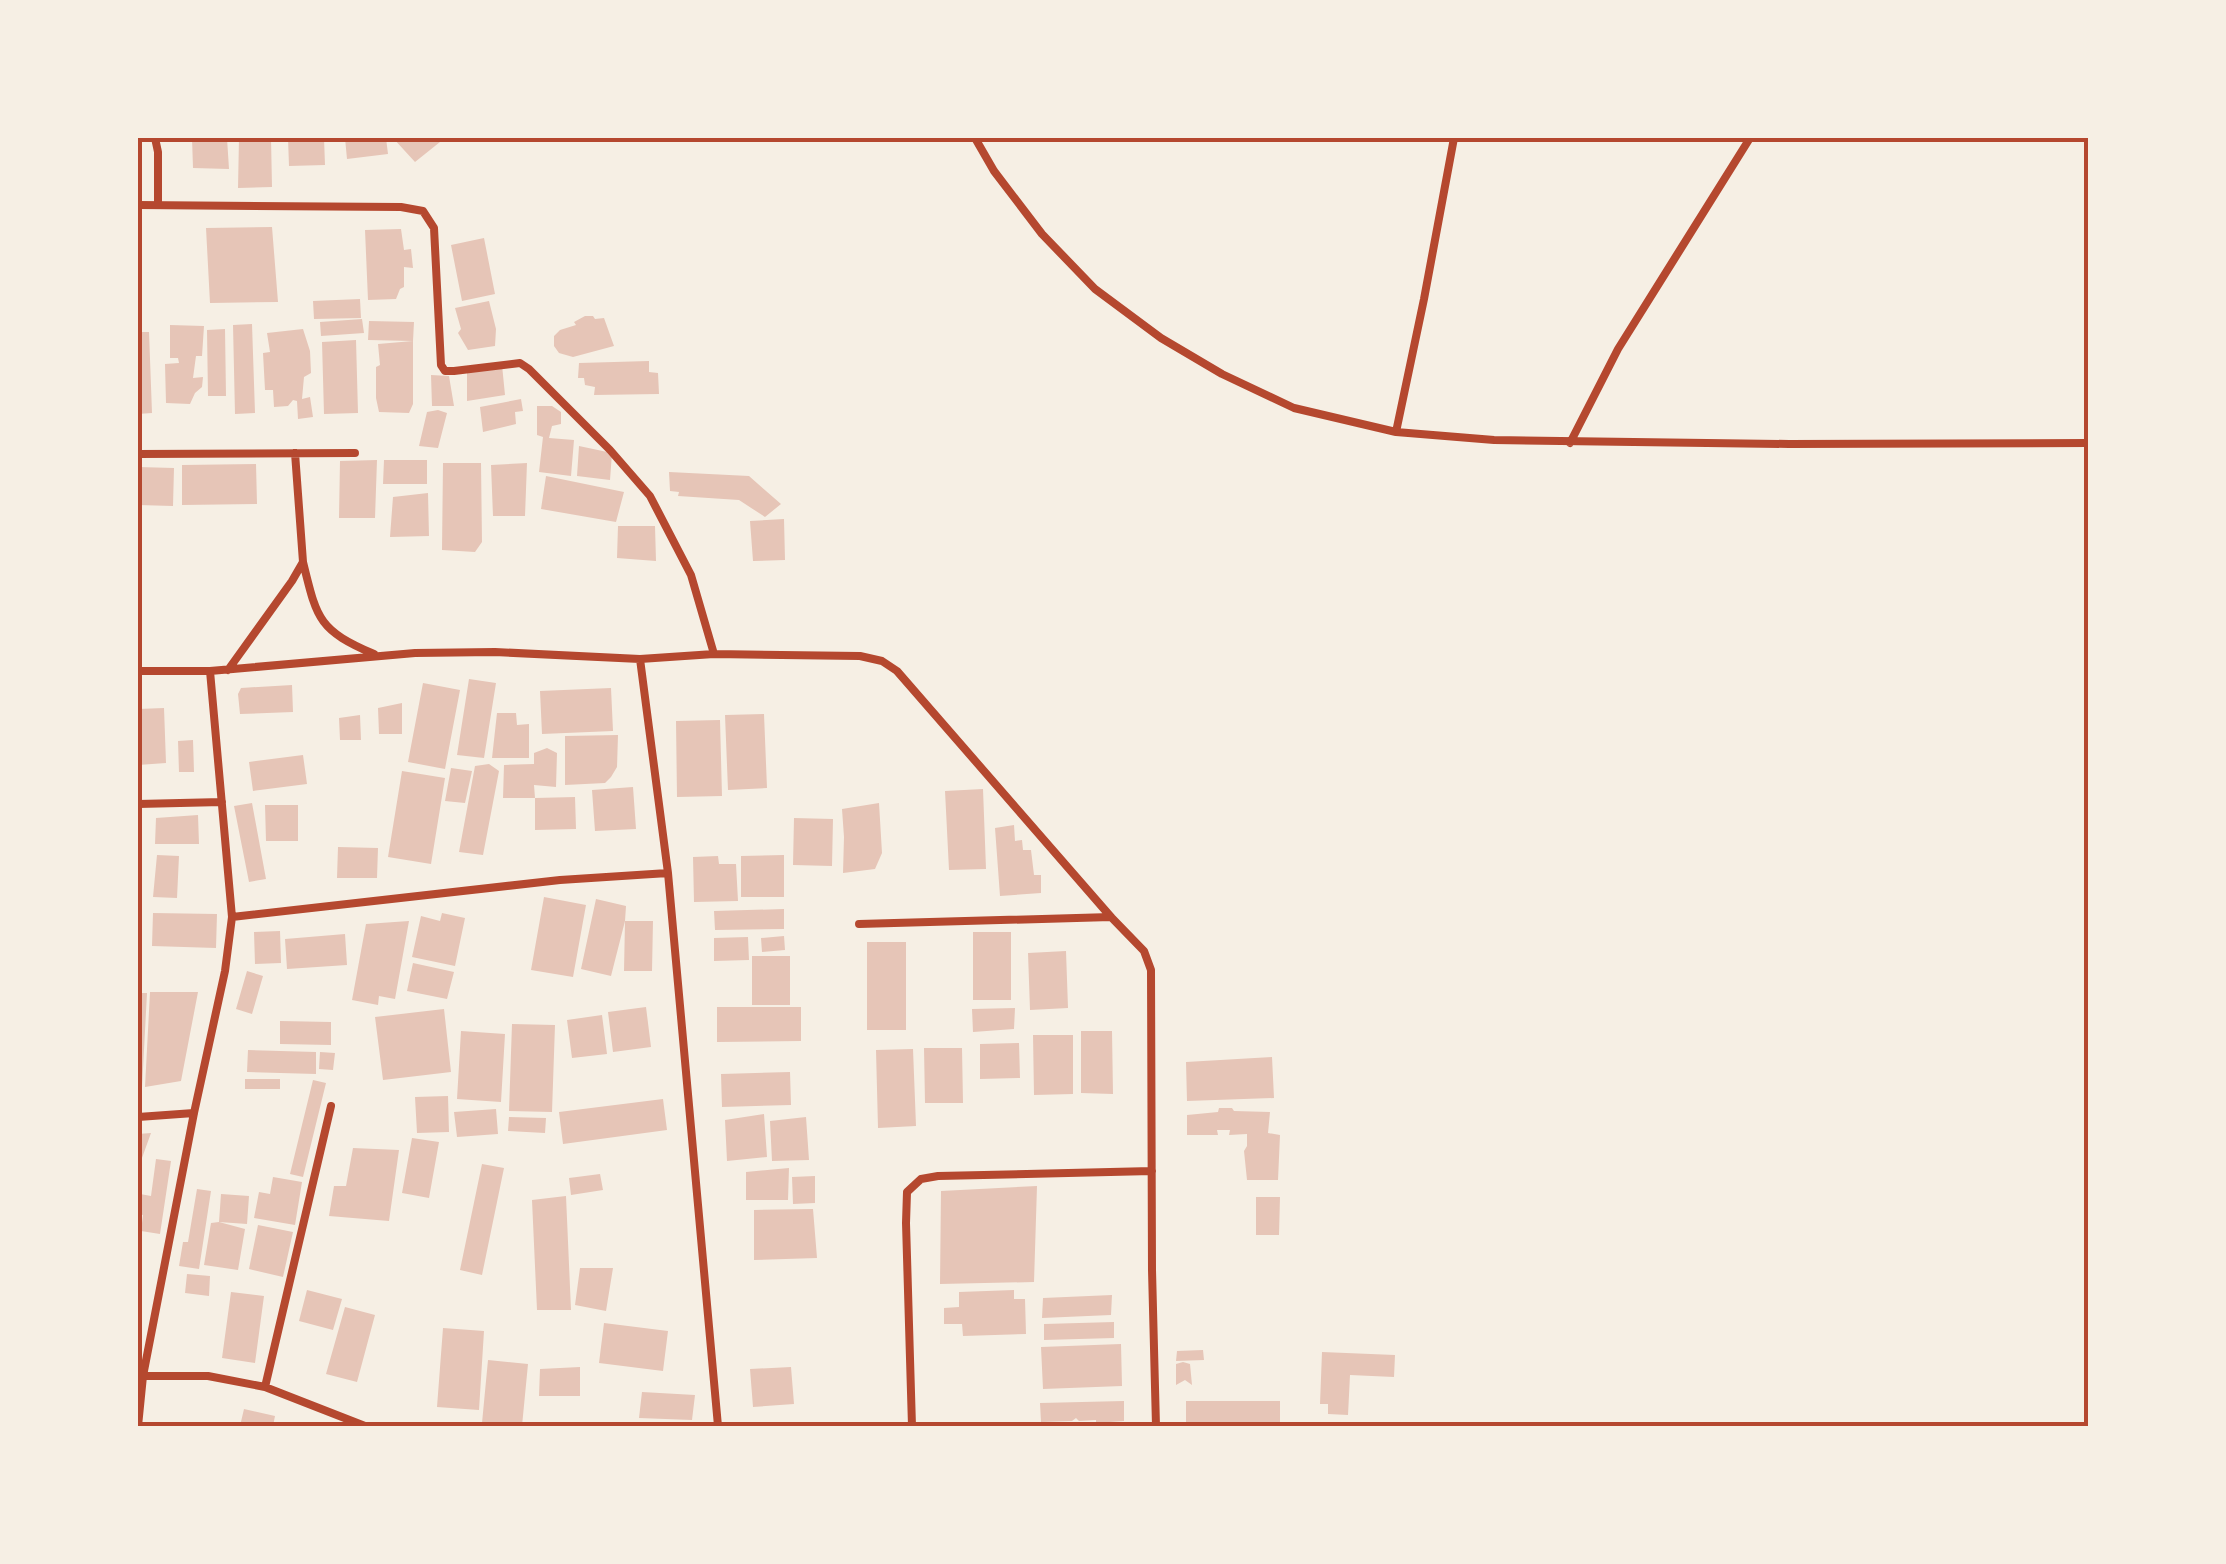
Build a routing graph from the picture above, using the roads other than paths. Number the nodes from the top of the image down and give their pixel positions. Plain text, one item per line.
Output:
1 (155, 138) edge
2 (975, 138) edge
3 (1454, 138) edge
4 (1750, 138) edge
5 (158, 204) junction
6 (138, 205) edge
7 (1396, 432) junction
8 (1570, 443) junction
9 (2088, 444) edge
10 (295, 453) junction
11 (138, 454) edge
12 (355, 454) dead end
13 (303, 562) junction
14 (714, 654) junction
15 (376, 655) junction
16 (640, 659) junction
17 (228, 670) junction
18 (138, 671) edge
19 (210, 672) junction
20 (222, 802) junction
21 (138, 804) edge
22 (668, 873) junction
23 (232, 917) junction
24 (1111, 917) junction
25 (859, 924) dead end
26 (331, 1106) dead end
27 (194, 1114) junction
28 (138, 1117) edge
29 (1152, 1171) junction
30 (143, 1376) junction
31 (265, 1388) junction
32 (138, 1401) edge
33 (138, 1426) edge
34 (364, 1426) edge
35 (718, 1426) edge
36 (912, 1426) edge
37 (1156, 1426) edge

1 - 5 street
2 - 7 street
3 - 7 street
4 - 8 street
5 - 6 street
5 - 14 street
7 - 8 street
8 - 9 street
10 - 11 street
10 - 12 street
10 - 13 street
13 - 15 street
13 - 17 street
14 - 16 street
14 - 24 street
15 - 16 street
15 - 17 street
16 - 22 street
17 - 19 street
18 - 19 street
19 - 20 street
20 - 21 street
20 - 23 street
22 - 23 street
22 - 35 street
23 - 27 street
24 - 25 street
24 - 29 street
26 - 31 street
27 - 28 street
27 - 30 street
29 - 36 street
29 - 37 street
30 - 31 street
30 - 32 street
31 - 34 street
32 - 33 street

